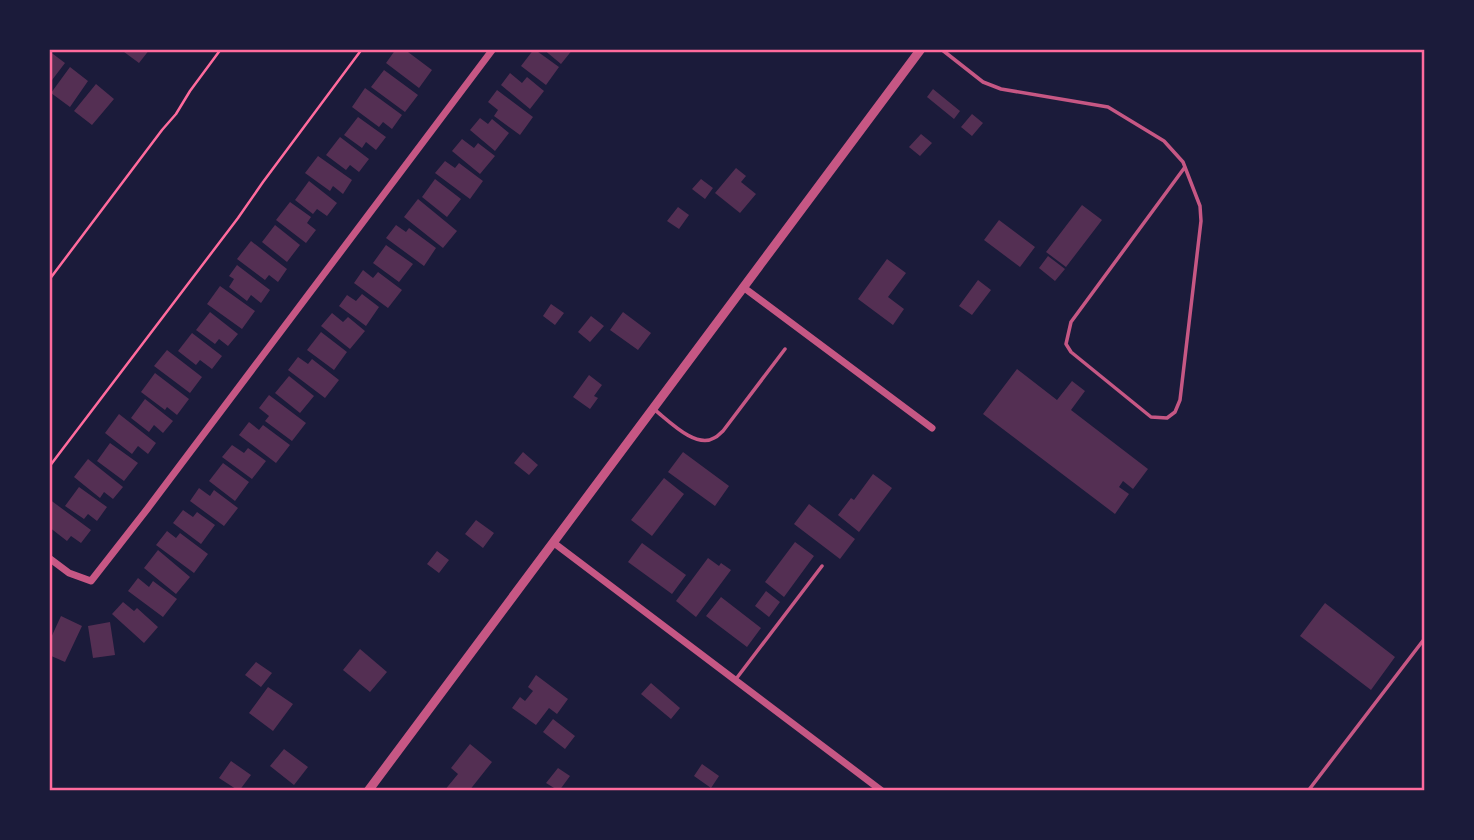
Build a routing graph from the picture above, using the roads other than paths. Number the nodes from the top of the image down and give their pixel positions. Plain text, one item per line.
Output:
1 (493, 49) edge
2 (921, 49) edge
3 (942, 49) edge
4 (1185, 167) junction
5 (743, 287) junction
6 (785, 349) dead end
7 (653, 409) junction
8 (932, 428) dead end
9 (554, 543) junction
10 (49, 558) edge
11 (822, 566) dead end
12 (1425, 638) edge
13 (735, 680) junction
14 (368, 791) edge
15 (882, 791) edge
16 (1308, 791) edge

1 - 10 street
2 - 5 street
3 - 4 lane
4 - 4 lane
5 - 7 street
5 - 8 street
6 - 7 lane
7 - 9 street
9 - 13 street
9 - 14 street
11 - 13 lane
12 - 16 lane
13 - 15 street

